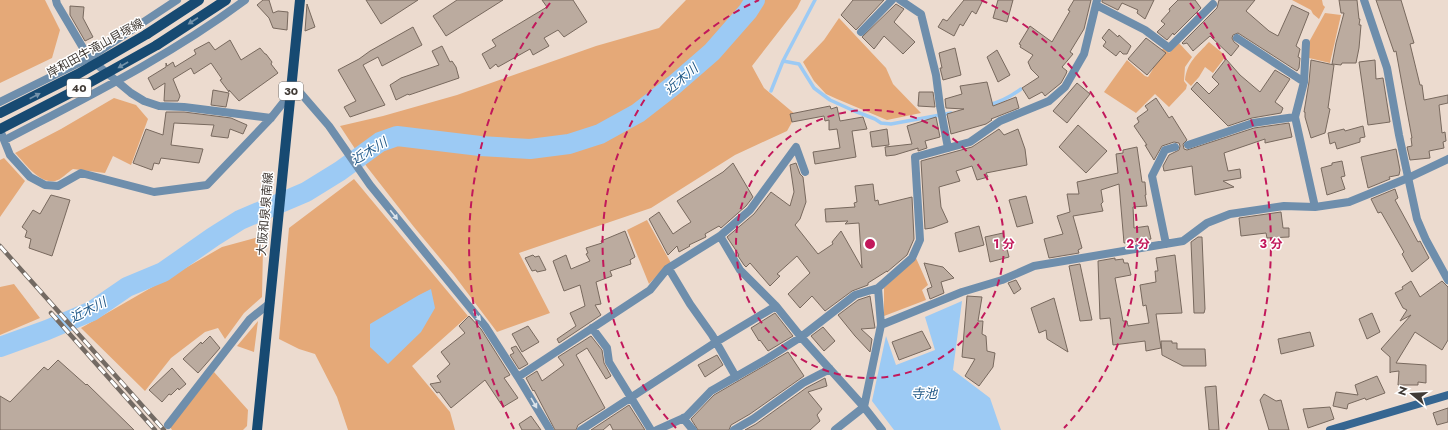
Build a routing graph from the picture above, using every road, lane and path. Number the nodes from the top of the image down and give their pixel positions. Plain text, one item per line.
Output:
1 (56, 0) edge
2 (178, 0) edge
3 (199, 0) edge
4 (226, 0) edge
5 (245, 0) edge
6 (300, 0) edge
7 (892, 0) edge
8 (900, 0) edge
9 (1364, 0) edge
10 (1096, 2) edge
11 (1213, 4) dead end
12 (861, 32) dead end
13 (1237, 38) dead end
14 (1306, 43) dead end
15 (89, 58) junction
16 (117, 81) junction
17 (292, 82) junction
18 (1304, 82) junction
19 (290, 94) junction
20 (0, 102) edge
21 (0, 113) edge
22 (1295, 117) junction
23 (271, 118) junction
24 (1, 129) edge
25 (5, 140) junction
26 (1188, 145) dead end
27 (1174, 146) dead end
28 (948, 148) junction
29 (1448, 159) edge
30 (805, 172) dead end
31 (1408, 178) junction
32 (1315, 207) junction
33 (720, 236) junction
34 (1166, 244) junction
35 (669, 268) junction
36 (1448, 280) edge
37 (878, 288) junction
38 (270, 303) junction
39 (776, 306) junction
40 (881, 326) junction
41 (592, 328) junction
42 (801, 337) junction
43 (716, 342) junction
44 (830, 370) junction
45 (518, 377) junction
46 (736, 377) junction
47 (1448, 395) edge
48 (631, 398) junction
49 (864, 407) junction
50 (683, 418) junction
51 (168, 425) dead end
52 (257, 430) edge
53 (550, 430) edge
54 (581, 430) edge
55 (651, 430) edge
56 (657, 430) edge
57 (693, 430) edge
58 (734, 430) edge
59 (835, 430) edge
60 (882, 430) edge
61 (1330, 430) edge

1 - 15 street
2 - 15 street
21 -> 3 main road, 岸和田牛滝山貝塚線 / 40, bridge
4 -> 24 main road, 40, bridge
5 - 16 street
6 - 17 main road, 大阪和泉泉南線 / 30
7 - 12 street
8 - 28 street
9 - 31 street
10 - 11 street
10 - 28 street
13 - 18 street
14 - 18 street
15 - 16 street
15 - 20 street
16 - 23 street
16 - 25 street
17 - 19 main road, 大阪和泉泉南線 / 30
17 -> 45 street
18 - 22 street
19 - 23 street
19 - 38 main road, 大阪和泉泉南線 / 30
22 - 26 street
22 - 32 street
23 - 25 street
24 - 25 street
27 - 34 street
28 - 37 street
29 - 31 street
30 - 33 street
31 - 32 street
31 - 36 street
32 - 34 street
33 - 35 street
33 - 39 street
34 - 40 street
35 - 41 street
35 - 43 street
37 - 40 street
37 - 42 street
38 - 51 street
38 - 52 main road, 大阪和泉泉南線 / 30
39 - 42 street
39 - 43 street
40 - 49 street
41 - 45 street
41 - 48 street
42 - 44 street
42 - 46 street
43 - 46 street
43 - 48 street
44 - 49 street
44 - 58 street
45 -> 53 street
46 - 50 street
47 - 61 main road
48 - 54 street
48 - 55 street
49 - 59 street
49 - 60 street
50 - 56 street
50 - 57 street

